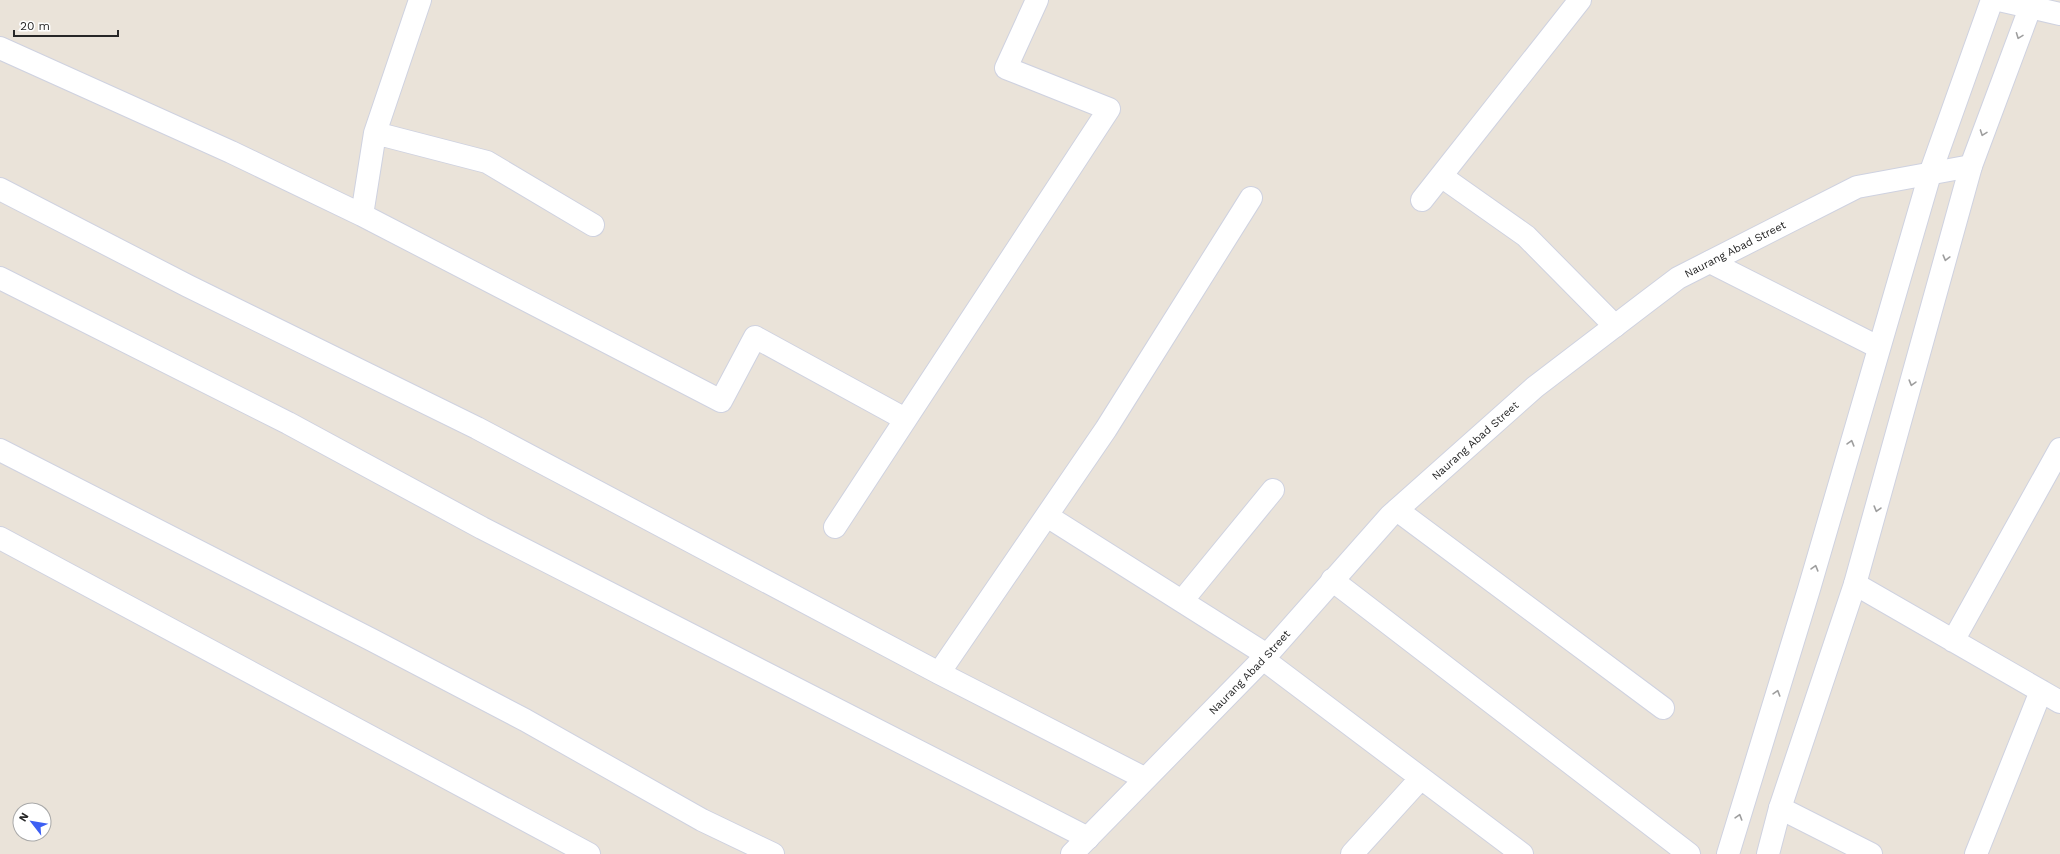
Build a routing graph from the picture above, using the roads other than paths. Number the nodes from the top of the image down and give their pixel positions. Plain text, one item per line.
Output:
1 (420, 0) edge
2 (1037, 0) edge
3 (1580, 0) edge
4 (1992, 0) edge
5 (1999, 0) edge
6 (2031, 3) edge
7 (2060, 14) edge
8 (0, 48) edge
9 (376, 133) junction
10 (1971, 166) junction
11 (1930, 174) junction
12 (1441, 176) junction
13 (0, 189) edge
14 (1250, 198) dead end
15 (1422, 200) dead end
16 (362, 215) junction
17 (593, 225) dead end
18 (1710, 262) junction
19 (0, 278) edge
20 (1615, 326) junction
21 (1878, 347) junction
22 (905, 419) junction
23 (2060, 449) edge
24 (0, 450) edge
25 (1273, 490) dead end
26 (1397, 510) junction
27 (1047, 516) junction
28 (835, 527) dead end
29 (0, 538) edge
30 (1332, 580) junction
31 (1855, 584) junction
32 (1182, 601) junction
33 (1953, 640) junction
34 (1265, 657) junction
35 (939, 673) junction
36 (2040, 691) junction
37 (2060, 702) edge
38 (1663, 708) dead end
39 (1144, 778) junction
40 (1421, 778) junction
41 (1780, 808) junction
42 (1088, 838) junction
43 (589, 854) edge
44 (773, 854) edge
45 (1072, 854) edge
46 (1352, 854) edge
47 (1522, 854) edge
48 (1688, 854) edge
49 (1728, 854) edge
50 (1768, 854) edge
51 (1871, 854) edge
52 (1976, 854) edge

1 - 9 street
2 - 22 street
3 - 12 street
4 - 11 street
5 - 6 street
6 - 7 street
6 -> 10 street
8 - 16 street
9 - 16 street
9 - 17 street
10 - 11 street, Naurang Abad Street
10 -> 31 street
11 - 18 street, Naurang Abad Street
11 - 21 street
12 - 15 street
12 - 20 street
13 - 35 street
14 - 27 street
16 - 22 street
18 - 20 street, Naurang Abad Street
18 - 21 street
19 - 42 street
20 - 26 street, Naurang Abad Street
49 -> 21 street
22 - 28 street
23 - 33 street
24 - 44 street
25 - 32 street
26 - 30 street, Naurang Abad Street
26 - 38 street
27 - 32 street
27 - 35 street
29 - 43 street
30 - 34 street, Naurang Abad Street
30 - 48 street
31 - 33 street
31 - 41 street
32 - 34 street
33 - 36 street
34 - 39 street, Naurang Abad Street
34 - 40 street
35 - 39 street
36 - 37 street
36 - 52 street
39 - 42 street, Naurang Abad Street
40 - 46 street
40 - 47 street
41 - 50 street
41 - 51 street
42 - 45 street, Naurang Abad Street

